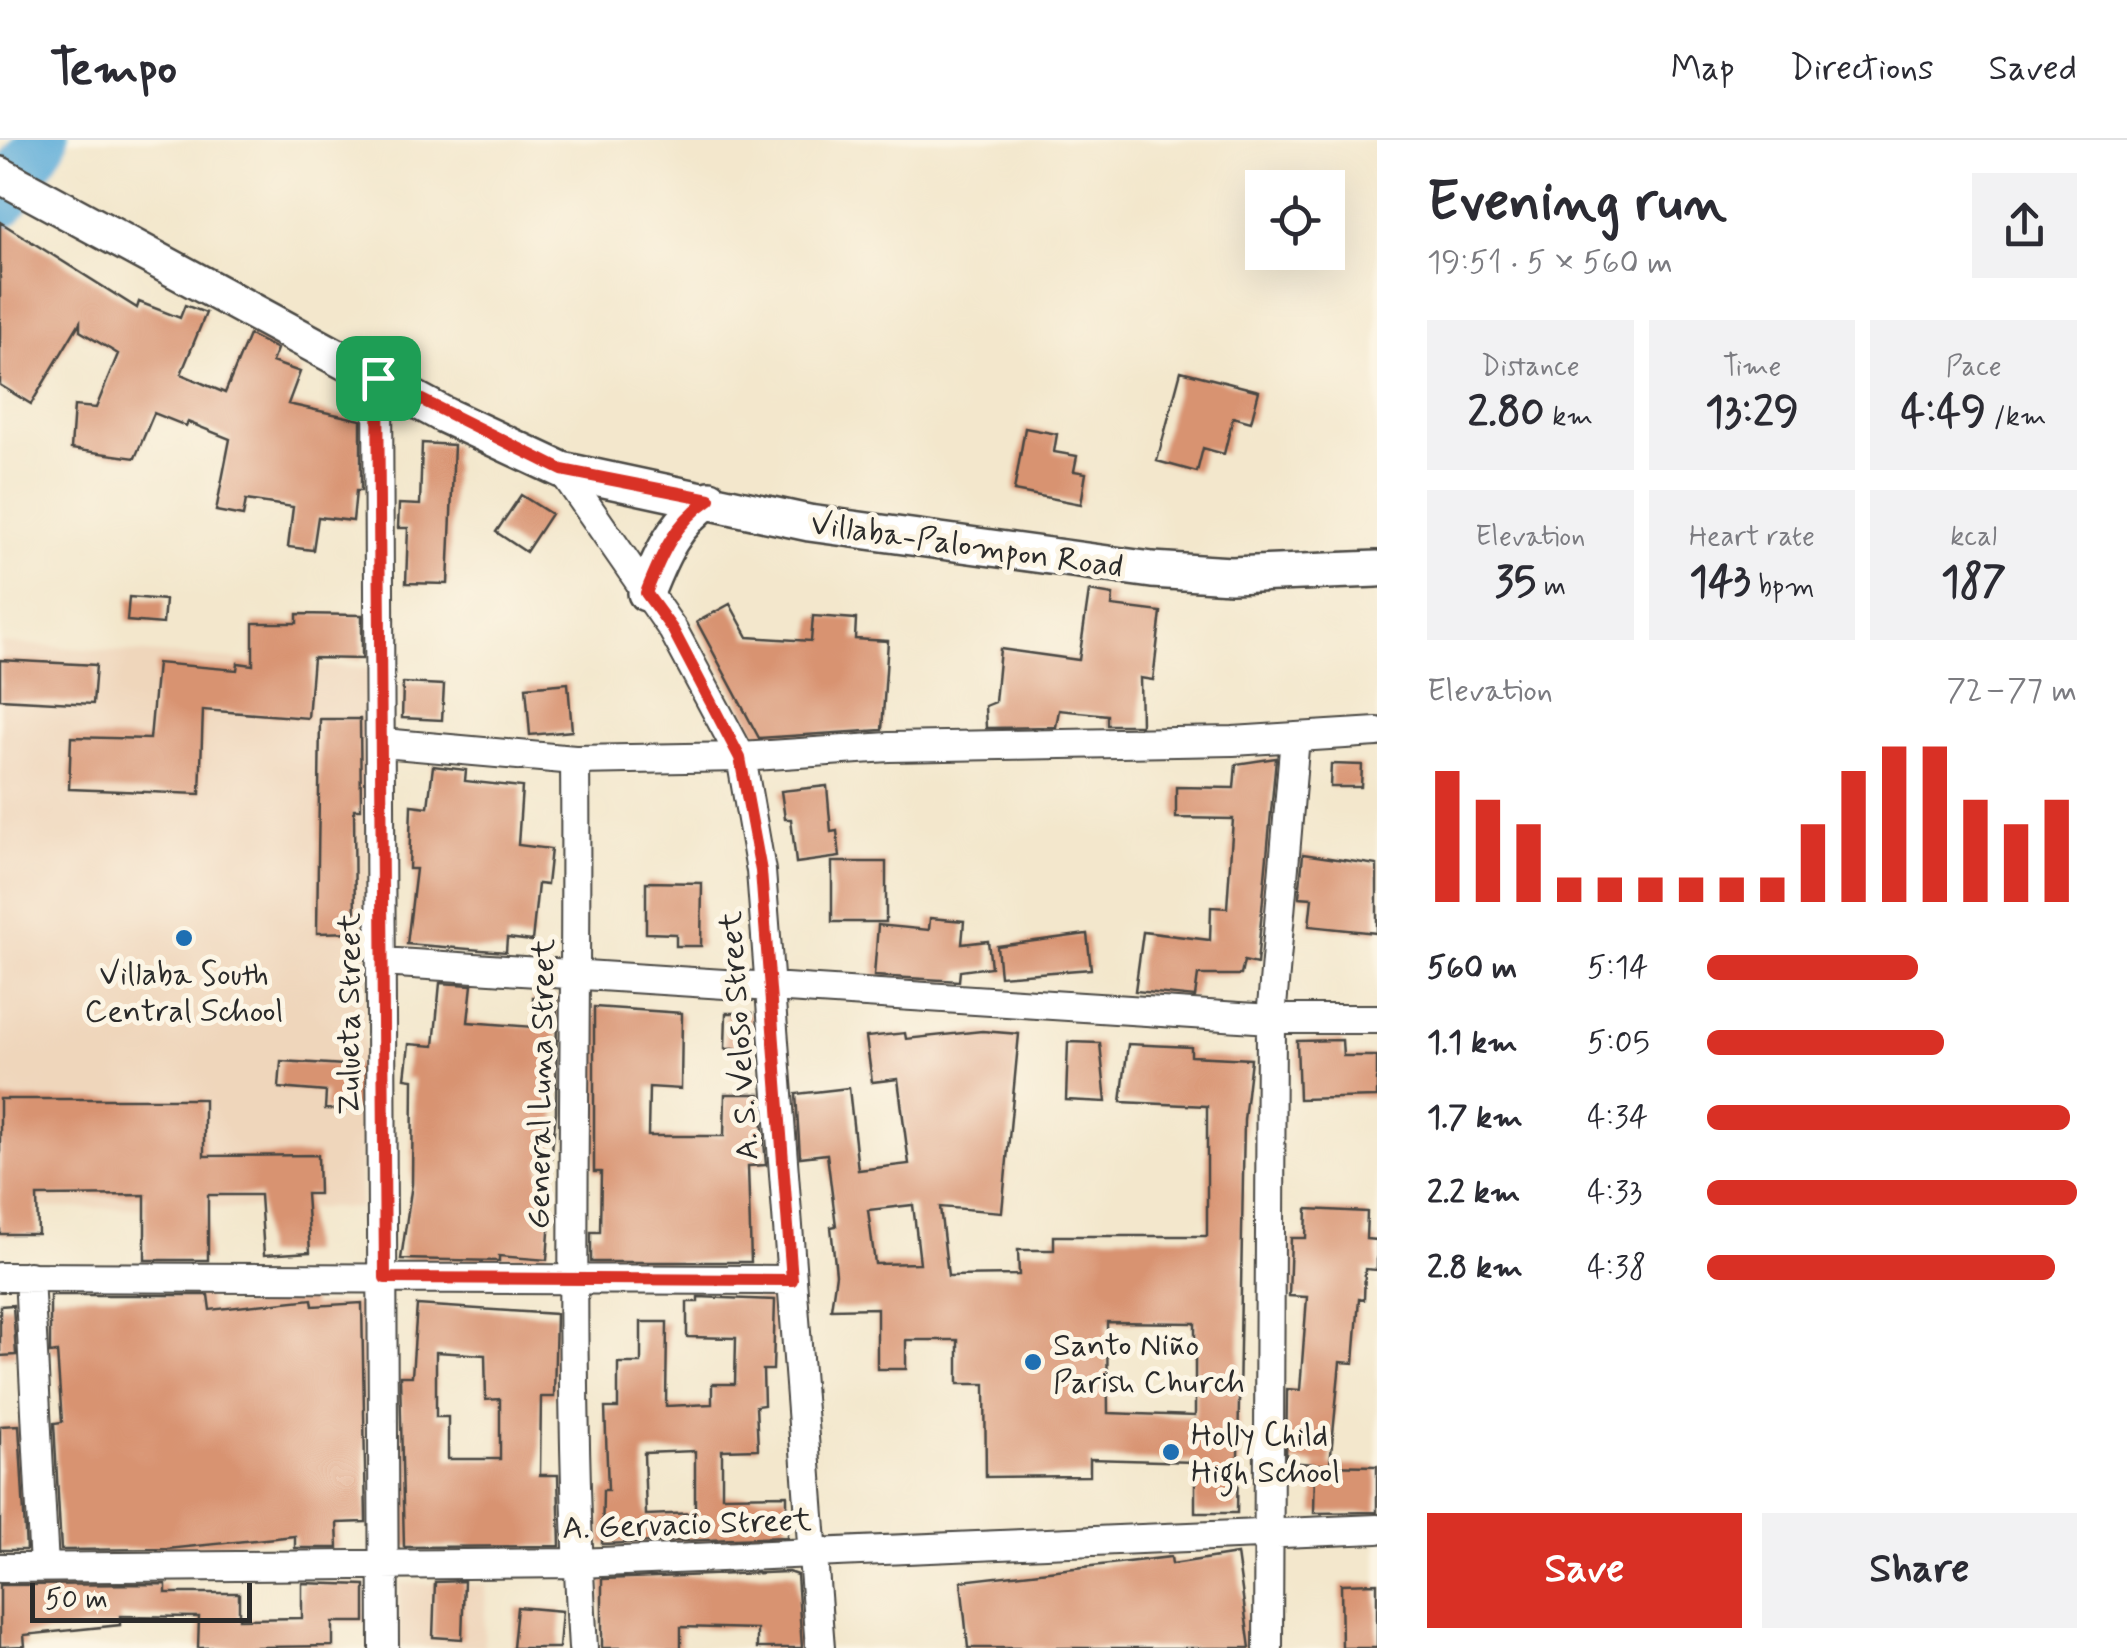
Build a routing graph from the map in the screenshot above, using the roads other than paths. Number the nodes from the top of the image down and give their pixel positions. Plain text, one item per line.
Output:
1 (12, 183) edge
2 (378, 378) junction
3 (562, 470) junction
4 (710, 499) junction
5 (1377, 569) edge
6 (646, 593) junction
7 (1377, 732) edge
8 (1296, 737) junction
9 (383, 743) junction
10 (740, 758) junction
11 (575, 760) junction
12 (382, 962) junction
13 (578, 973) junction
14 (771, 987) junction
15 (1377, 1018) edge
16 (1271, 1019) junction
17 (29, 1276) junction
18 (0, 1277) edge
19 (385, 1278) junction
20 (792, 1280) junction
21 (572, 1282) junction
22 (1377, 1529) edge
23 (1267, 1532) junction
24 (812, 1553) junction
25 (578, 1564) junction
26 (382, 1566) junction
27 (44, 1567) junction
28 (0, 1568) edge
29 (384, 1648) edge
30 (583, 1648) edge
31 (820, 1648) edge
32 (1268, 1648) edge

1 - 2 main road, Villaba-Palompon Road
2 - 3 main road, Villaba-Palompon Road
2 - 9 street, Zulueta Street
3 - 4 main road, Villaba-Palompon Road
3 - 6 street, A. S. Veloso Street
4 - 5 main road, Villaba-Palompon Road
4 - 6 main road
6 - 10 street, A. S. Veloso Street
7 - 8 street
8 - 10 street
8 - 16 street
9 - 11 street
9 - 12 street, Zulueta Street
10 - 11 street
10 - 14 street, A. S. Veloso Street
11 - 13 street, General Luna Street
12 - 13 street
12 - 19 street, Zulueta Street
13 - 14 street
13 - 21 street, General Luna Street
14 - 16 street
14 - 20 street, A. S. Veloso Street
15 - 16 street
16 - 23 street
17 - 18 street
17 - 19 street
17 - 27 street
19 - 21 street
19 - 26 street, Zulueta Street
20 - 21 street
20 - 24 street, A. S. Veloso Street
21 - 25 street, General Luna Street
22 - 23 street, A. Gervacio Street
23 - 24 street, A. Gervacio Street
23 - 32 street
24 - 25 street, A. Gervacio Street
24 - 31 street, A. S. Veloso Street
25 - 26 street, A. Gervacio Street
25 - 30 street, General Luna Street
26 - 27 street, A. Gervacio Street
26 - 29 street, Zulueta Street
27 - 28 street, A. Gervacio Street

